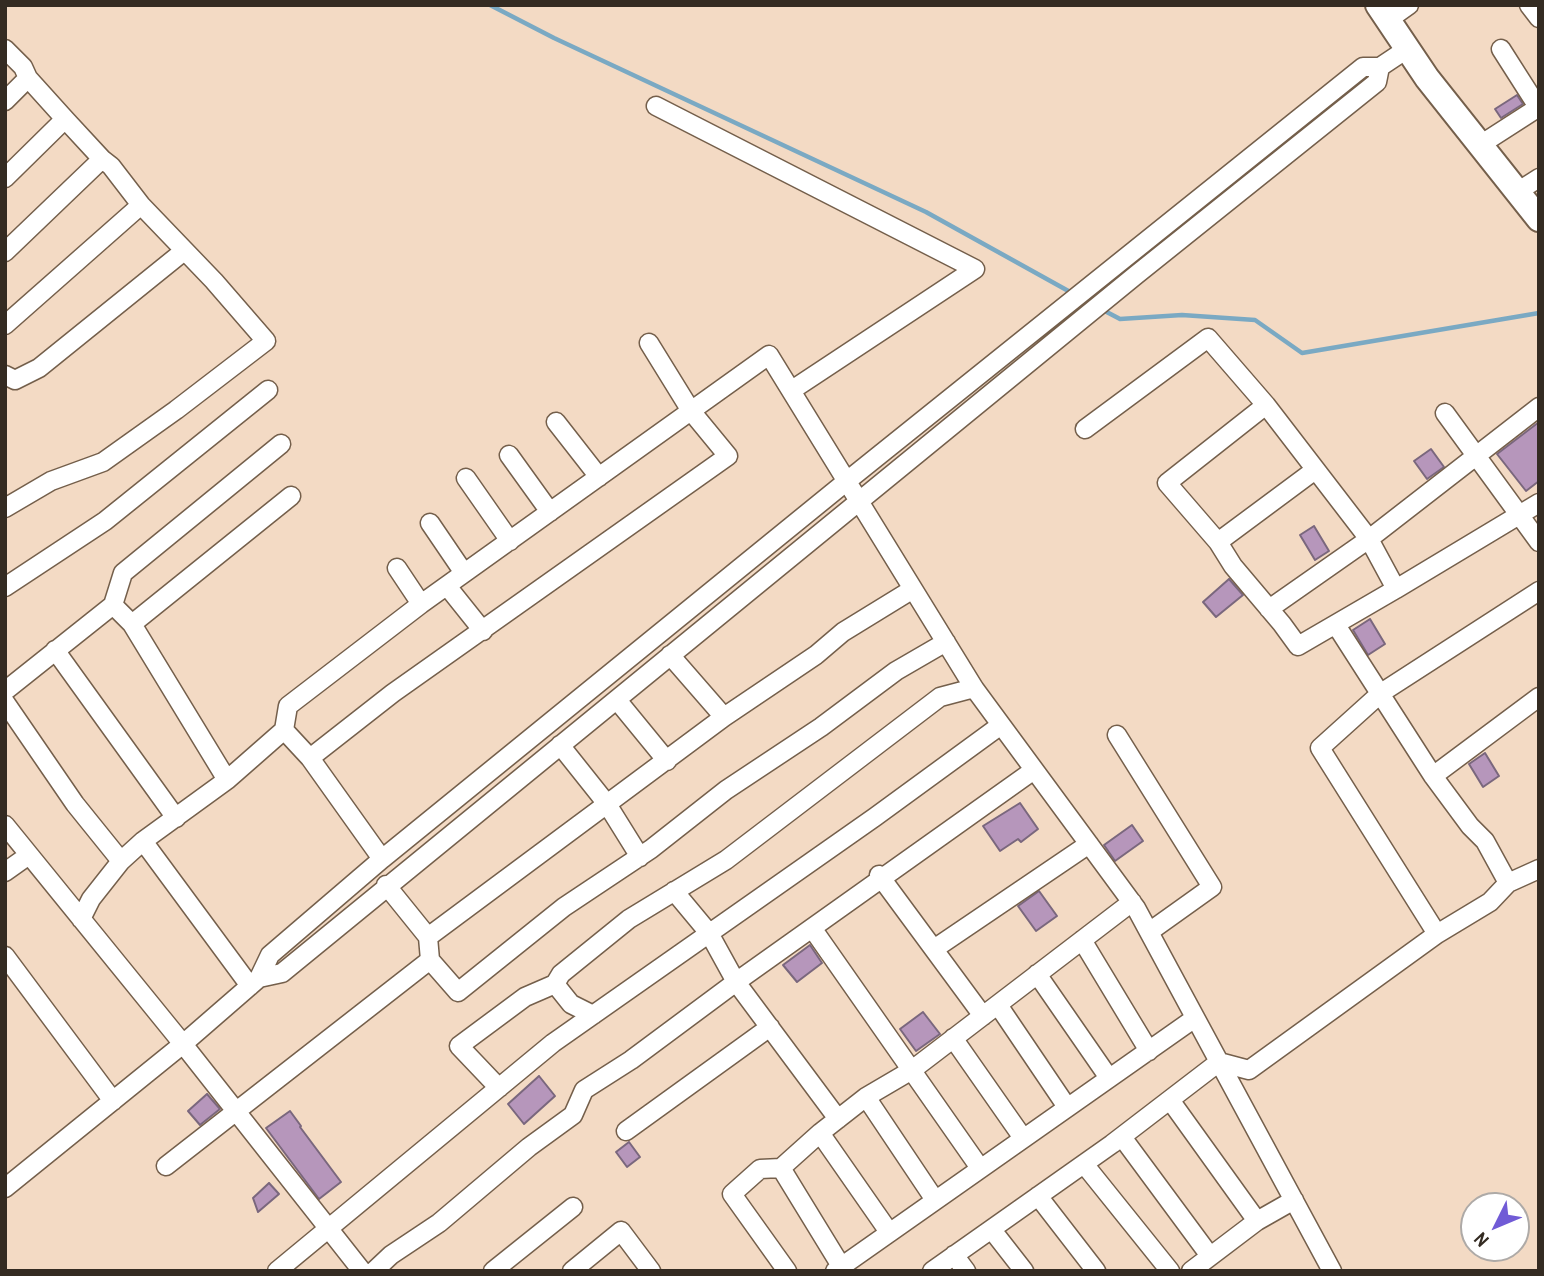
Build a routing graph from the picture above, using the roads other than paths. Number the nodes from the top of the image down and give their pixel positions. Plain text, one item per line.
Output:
1 (1409, 5) edge
2 (1529, 5) edge
3 (1383, 13) edge
4 (1539, 18) edge
5 (5, 49) edge
6 (1407, 49) junction
7 (1501, 49) dead end
8 (1380, 67) junction
9 (28, 78) junction
10 (5, 101) edge
11 (656, 106) dead end
12 (1539, 107) edge
13 (65, 119) junction
14 (1480, 145) junction
15 (102, 159) junction
16 (5, 178) edge
17 (1539, 178) edge
18 (1517, 192) junction
19 (141, 205) junction
20 (1539, 219) edge
21 (184, 251) junction
22 (5, 252) edge
23 (5, 325) edge
24 (649, 343) dead end
25 (5, 375) edge
26 (268, 390) dead end
27 (792, 390) junction
28 (1266, 405) junction
29 (1539, 407) edge
30 (691, 411) junction
31 (1445, 413) dead end
32 (556, 422) dead end
33 (1085, 429) dead end
34 (281, 444) dead end
35 (509, 456) dead end
36 (1477, 456) junction
37 (1315, 470) junction
38 (599, 477) junction
39 (466, 478) dead end
40 (847, 481) junction
41 (291, 496) dead end
42 (860, 502) junction
43 (1539, 503) edge
44 (5, 508) edge
45 (551, 512) junction
46 (1521, 516) junction
47 (430, 523) dead end
48 (1369, 539) junction
49 (510, 541) junction
50 (1218, 542) junction
51 (1539, 542) edge
52 (397, 568) dead end
53 (464, 573) junction
54 (447, 586) junction
55 (5, 587) edge
56 (913, 589) junction
57 (1396, 589) junction
58 (1539, 591) edge
59 (421, 604) junction
60 (113, 605) junction
61 (1269, 609) junction
62 (132, 624) junction
63 (1336, 625) junction
64 (483, 631) junction
65 (946, 642) junction
66 (55, 650) junction
67 (670, 655) junction
68 (974, 688) junction
69 (5, 691) edge
70 (1381, 693) junction
71 (1539, 697) edge
72 (617, 700) junction
73 (5, 702) edge
74 (724, 718) junction
75 (1001, 725) junction
76 (284, 730) junction
77 (1117, 735) dead end
78 (560, 745) junction
79 (310, 758) junction
80 (667, 761) junction
81 (1034, 770) junction
82 (1433, 776) junction
83 (227, 779) junction
84 (607, 804) junction
85 (176, 818) junction
86 (5, 825) edge
87 (143, 841) junction
88 (1089, 844) junction
89 (29, 855) junction
90 (640, 857) junction
91 (382, 859) junction
92 (121, 861) junction
93 (1539, 869) edge
94 (5, 872) edge
95 (881, 877) junction
96 (1508, 883) junction
97 (386, 885) junction
98 (674, 891) junction
99 (1132, 902) junction
100 (81, 919) junction
101 (812, 928) junction
102 (1149, 932) junction
103 (709, 933) junction
104 (1437, 934) junction
105 (428, 937) junction
106 (1082, 940) junction
107 (934, 949) junction
108 (5, 956) edge
109 (430, 960) junction
110 (1037, 974) junction
111 (255, 982) junction
112 (736, 982) junction
113 (555, 984) junction
114 (998, 1005) junction
115 (593, 1015) junction
116 (983, 1016) junction
117 (1195, 1018) junction
118 (770, 1027) junction
119 (953, 1038) junction
120 (183, 1044) junction
121 (1149, 1051) junction
122 (1219, 1062) junction
123 (912, 1070) junction
124 (1109, 1078) junction
125 (499, 1088) junction
126 (866, 1097) junction
127 (1170, 1100) junction
128 (113, 1101) junction
129 (1067, 1107) junction
130 (236, 1112) junction
131 (838, 1119) junction
132 (625, 1131) dead end
133 (820, 1132) junction
134 (1122, 1137) junction
135 (1023, 1138) junction
136 (1084, 1164) junction
137 (166, 1166) dead end
138 (781, 1168) junction
139 (980, 1168) junction
140 (5, 1188) edge
141 (1038, 1196) junction
142 (935, 1200) junction
143 (1294, 1200) junction
144 (573, 1207) dead end
145 (1257, 1222) junction
146 (329, 1230) junction
147 (992, 1230) junction
148 (889, 1232) junction
149 (954, 1255) junction
150 (1210, 1256) junction
151 (838, 1268) edge
152 (277, 1271) edge
153 (362, 1271) edge
154 (374, 1271) edge
155 (493, 1271) edge
156 (572, 1271) edge
157 (651, 1271) edge
158 (787, 1271) edge
159 (932, 1271) edge
160 (966, 1271) edge
161 (1024, 1271) edge
162 (1096, 1271) edge
163 (1170, 1271) edge
164 (1191, 1271) edge
165 (1332, 1271) edge

1 - 3 street
2 - 4 street
3 - 6 street
5 - 9 street
6 - 8 street
6 - 14 street
7 - 12 street
8 - 40 street
8 - 42 street
9 - 10 street
9 - 13 street
11 - 27 street
12 - 14 street
13 - 15 street
13 - 16 street
14 - 18 street
15 - 19 street
15 - 22 street
17 - 18 street
18 - 20 street
19 - 21 street
19 - 23 street
21 - 25 street
21 - 44 street
24 - 30 street
26 - 55 street
27 - 30 street
27 - 40 street
28 - 33 street
28 - 37 street
28 - 50 street
29 - 36 street
30 - 38 street
30 - 64 street
31 - 36 street
32 - 38 street
34 - 60 street
35 - 45 street
36 - 46 street
36 - 48 street
37 - 48 street
37 - 50 street
38 - 45 street
39 - 49 street
40 - 42 street
40 - 91 street
41 - 62 street
42 - 56 street
42 - 67 street
43 - 46 street
45 - 49 street
46 - 51 street
46 - 57 street
47 - 53 street
48 - 57 street
48 - 61 street
49 - 53 street
50 - 61 street
52 - 59 street
53 - 54 street
54 - 59 street
54 - 64 street
56 - 65 street
56 - 74 street
57 - 63 street
58 - 70 street
59 - 76 street
60 - 62 street
60 - 66 street
61 - 63 street
62 - 83 street
63 - 70 street
64 - 79 street
65 - 68 street
65 - 90 street
66 - 69 street
66 - 85 street
67 - 72 street
67 - 74 street
68 - 75 street
68 - 98 street
70 - 82 street
70 - 104 street
71 - 82 street
72 - 78 street
72 - 80 street
73 - 92 street
74 - 80 street
75 - 81 street
75 - 103 street
76 - 79 street
76 - 83 street
77 - 102 street
78 - 84 street
78 - 97 street
79 - 91 street
80 - 84 street
81 - 88 street
81 - 95 street
82 - 96 street
83 - 85 street
84 - 90 street
84 - 105 street
85 - 87 street
86 - 89 street
87 - 92 street
87 - 111 street
88 - 99 street
88 - 107 street
89 - 94 street
89 - 100 street
90 - 109 street
91 - 111 street
92 - 100 street
93 - 96 street
95 - 101 street
95 - 107 street
96 - 104 street
97 - 105 street
97 - 111 street
98 - 103 street
98 - 113 street
99 - 102 street
99 - 106 street
100 - 120 street
101 - 112 street
101 - 123 street
102 - 117 street
103 - 112 street
103 - 115 street
104 - 122 street
105 - 109 street
106 - 110 street
106 - 121 street
107 - 116 street
108 - 128 street
109 - 130 street
110 - 114 street
110 - 124 street
111 - 120 street
112 - 118 street
112 - 154 street
113 - 115 street
113 - 125 street
114 - 116 street
114 - 129 street
115 - 125 street
116 - 119 street
117 - 121 street
117 - 122 street
118 - 131 street
118 - 132 street
119 - 123 street
119 - 135 street
120 - 128 street
120 - 130 street
121 - 124 street
122 - 127 street
122 - 143 street
123 - 126 street
123 - 139 street
124 - 129 street
125 - 146 street
126 - 131 street
126 - 142 street
127 - 134 street
127 - 145 street
128 - 140 street
129 - 135 street
130 - 137 street
130 - 146 street
131 - 133 street
133 - 138 street
133 - 148 street
134 - 136 street
134 - 150 street
135 - 139 street
136 - 141 street
136 - 163 street
138 - 151 street
138 - 158 street
139 - 142 street
141 - 147 street
141 - 162 street
142 - 148 street
143 - 145 street
143 - 165 street
144 - 155 street
145 - 150 street
146 - 152 street
146 - 153 street
147 - 149 street
147 - 161 street
148 - 151 street
149 - 159 street
149 - 160 street
150 - 164 street
156 - 157 street

